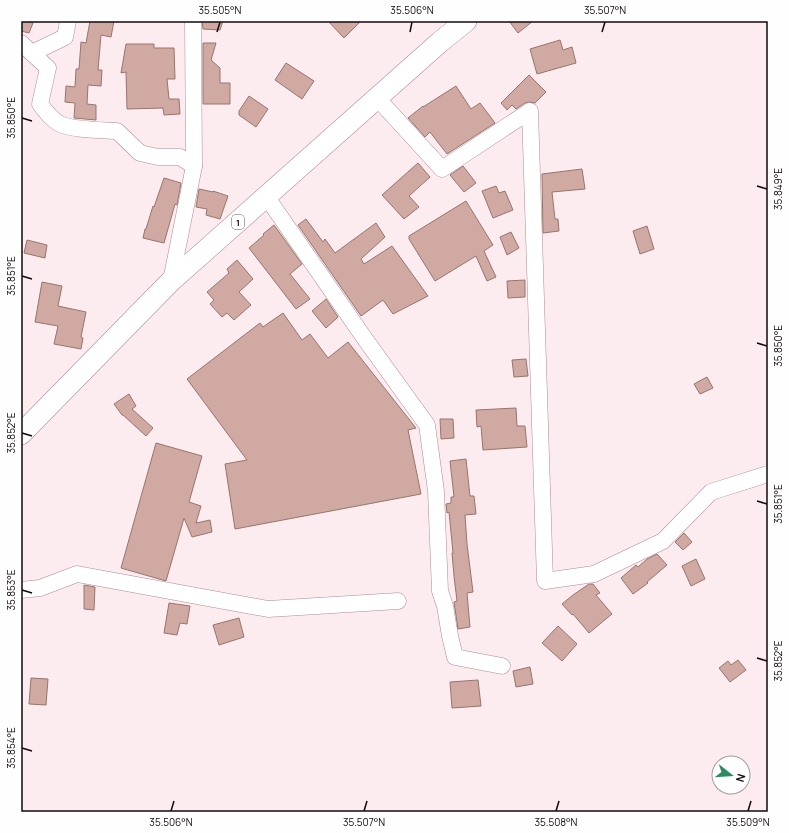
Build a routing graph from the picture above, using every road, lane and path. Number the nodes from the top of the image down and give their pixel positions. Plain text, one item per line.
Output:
1 (68, 21) edge
2 (193, 21) edge
3 (466, 21) edge
4 (26, 48) edge
5 (377, 98) junction
6 (194, 166) junction
7 (266, 196) junction
8 (171, 281) junction
9 (21, 434) edge
10 (768, 474) edge
11 (21, 590) edge
12 (398, 601) dead end
13 (502, 666) dead end

1 - 4 street
2 - 6 street
3 - 5 main road, 1
4 - 6 street
5 - 7 main road, 1
5 - 10 street
6 - 8 street
7 - 8 main road, 1
7 - 13 street
8 - 9 main road, 1
11 - 12 street

